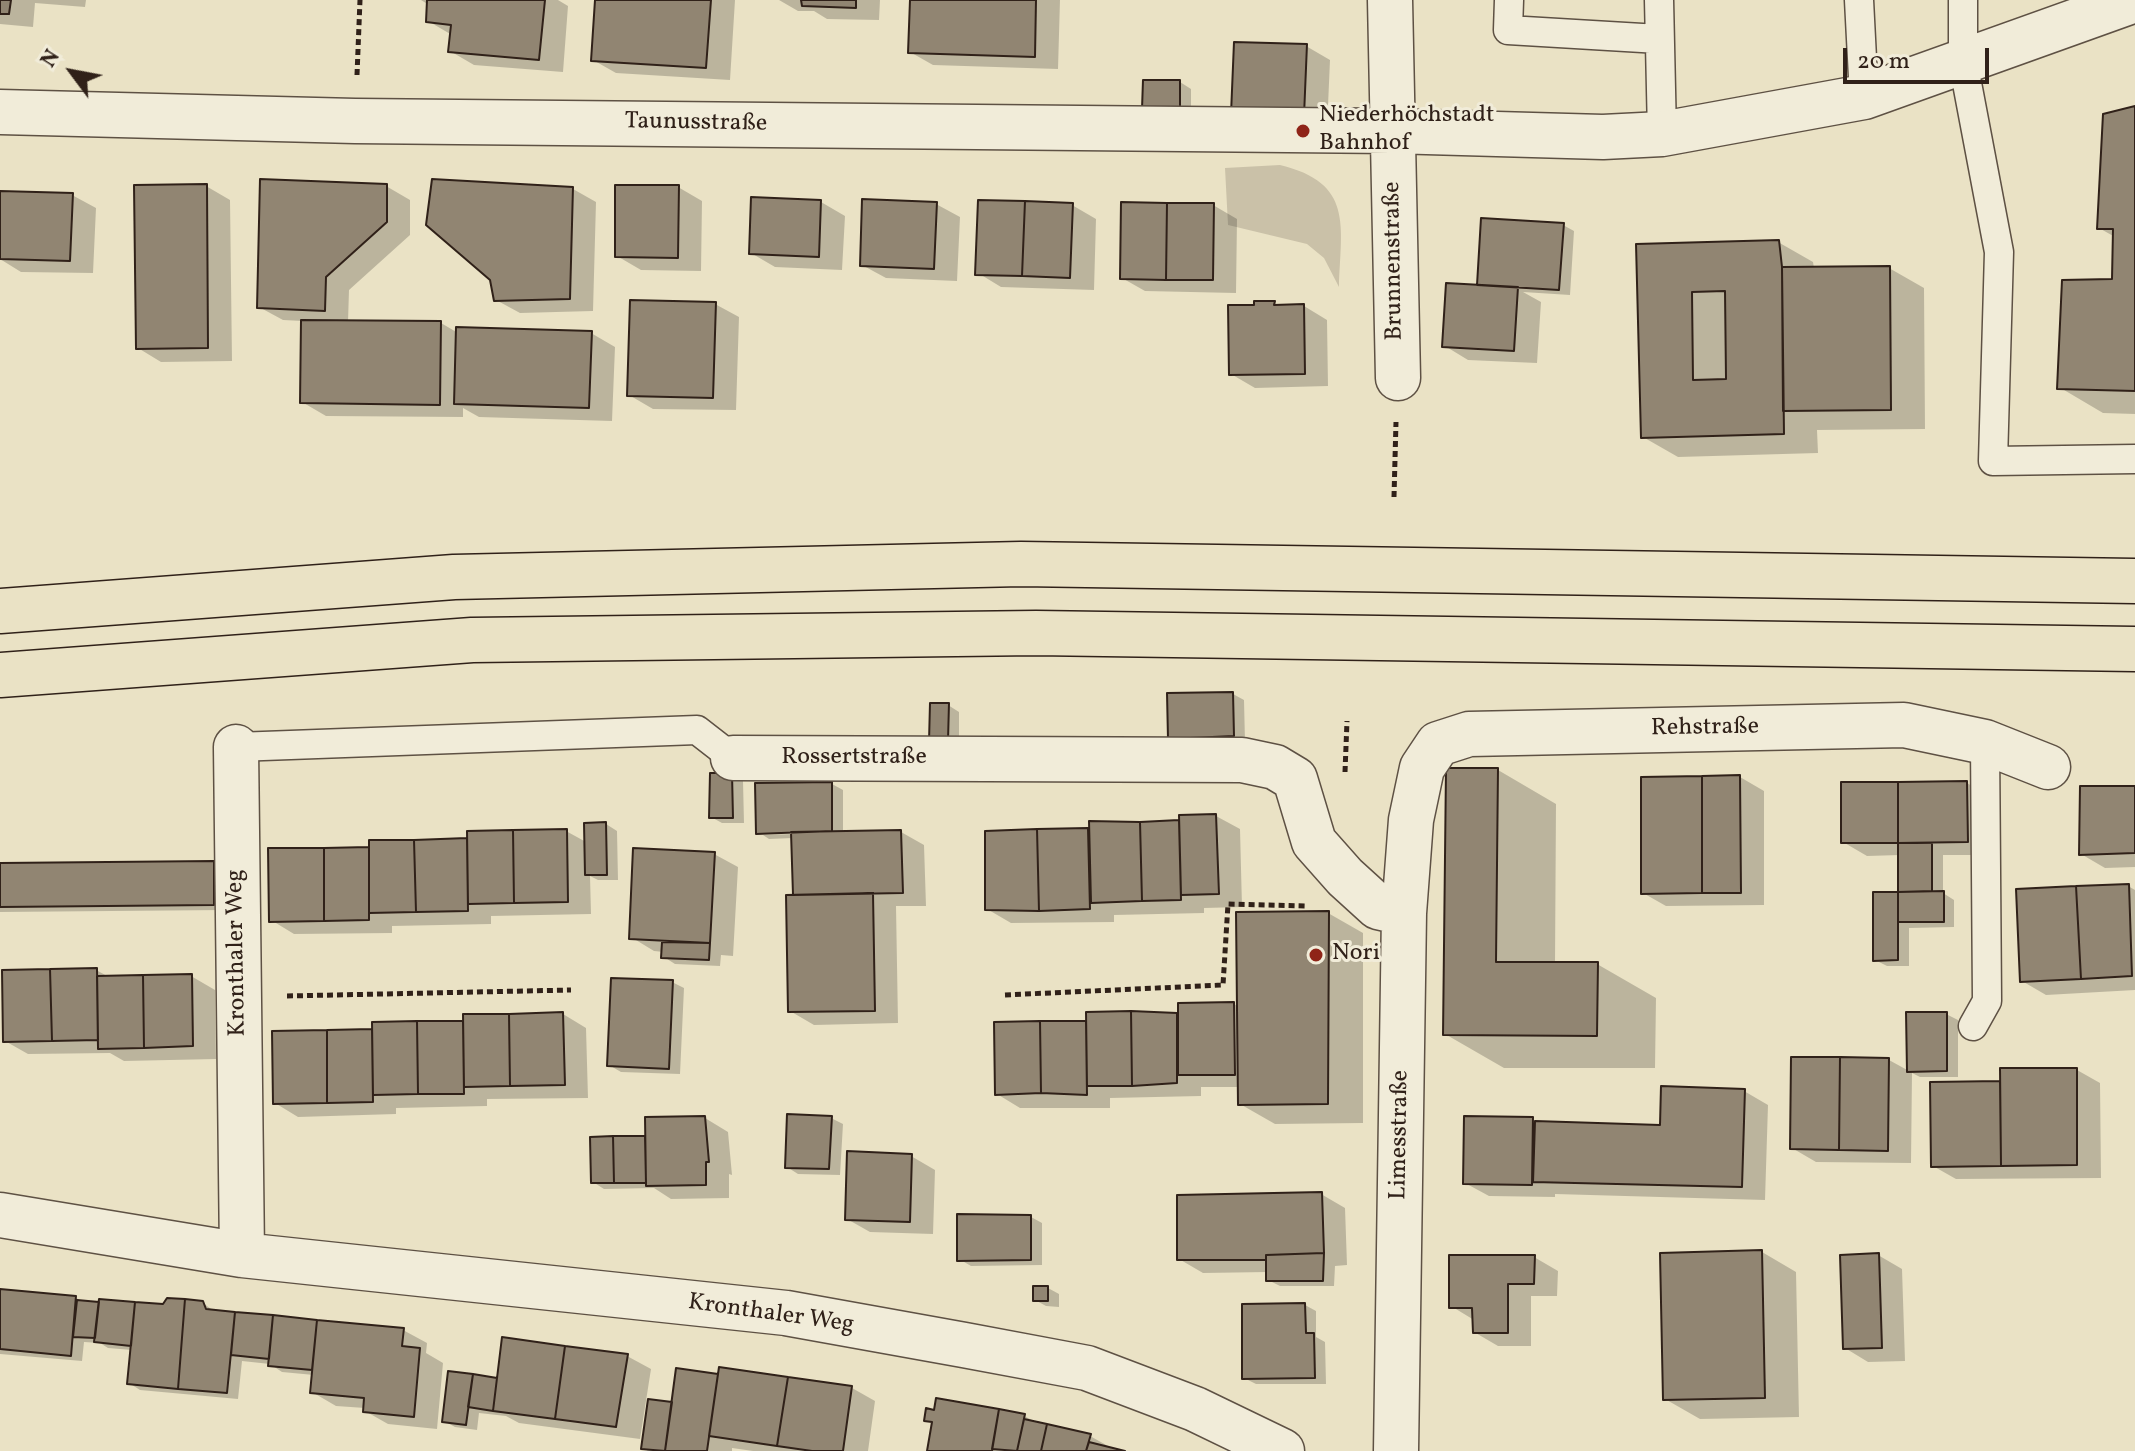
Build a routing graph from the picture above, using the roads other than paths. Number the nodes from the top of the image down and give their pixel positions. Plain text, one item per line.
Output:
1 (1390, 0) edge
2 (1509, 0) edge
3 (1659, 0) edge
4 (1859, 0) edge
5 (1963, 0) edge
6 (2135, 0) edge
7 (1659, 39) junction
8 (1963, 62) junction
9 (1864, 97) junction
10 (0, 112) edge
11 (1391, 131) junction
12 (1662, 134) junction
13 (1398, 378) road end
14 (2135, 459) edge
15 (2135, 581) edge
16 (0, 611) edge
17 (2055, 647) junction
18 (2135, 649) edge
19 (2135, 666) edge
20 (0, 675) edge
21 (1985, 742) junction
22 (236, 747) joint
23 (733, 758) joint
24 (2048, 767) dead end
25 (1411, 820) joint
26 (1391, 910) junction
27 (1973, 1026) dead end
28 (0, 1215) edge
29 (242, 1255) junction
30 (1282, 1451) edge
31 (1396, 1451) edge

1 - 11 street, Brunnenstraße
2 - 7 lane
3 - 7 lane
4 - 9 lane
5 - 8 lane
6 - 8 street, Taunusstraße
7 - 12 lane
8 - 9 street, Taunusstraße
8 - 14 lane
9 - 12 street, Taunusstraße
10 - 11 street, Taunusstraße
11 - 12 street, Taunusstraße
11 - 13 street, Brunnenstraße
15 - 16 highway
17 - 18 highway
17 - 19 highway
17 - 20 highway
21 - 24 street, Rehstraße
21 - 25 street, Rehstraße
21 - 27 lane
22 - 23 lane, Rossertstraße
22 - 29 street, Kronthaler Weg
23 - 26 street, Rossertstraße
25 - 26 street, Limesstraße
26 - 31 street, Limesstraße
28 - 29 street, Kronthaler Weg
29 - 30 street, Kronthaler Weg

